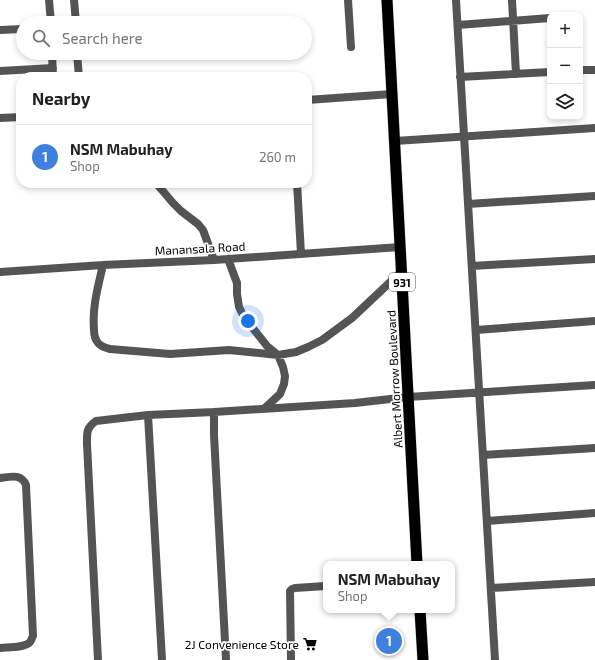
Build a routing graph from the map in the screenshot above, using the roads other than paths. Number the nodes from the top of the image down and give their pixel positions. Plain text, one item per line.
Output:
1 (50, 0) edge
2 (74, 0) edge
3 (348, 0) edge
4 (387, 0) edge
5 (456, 0) edge
6 (512, 0) edge
7 (50, 16) edge
8 (75, 16) edge
9 (547, 18) edge
10 (512, 21) junction
11 (458, 25) junction
12 (16, 29) edge
13 (0, 30) edge
14 (351, 47) dead end
15 (52, 60) edge
16 (78, 60) edge
17 (53, 68) junction
18 (583, 70) edge
19 (595, 70) edge
20 (0, 71) edge
21 (53, 72) edge
22 (79, 72) edge
23 (547, 72) edge
24 (516, 74) junction
25 (460, 77) junction
26 (392, 94) junction
27 (312, 100) edge
28 (16, 117) edge
29 (0, 118) edge
30 (595, 128) edge
31 (464, 136) junction
32 (395, 141) junction
33 (160, 188) edge
34 (297, 188) edge
35 (595, 196) edge
36 (468, 204) junction
37 (400, 247) junction
38 (301, 254) junction
39 (228, 259) junction
40 (595, 259) edge
41 (214, 260) junction
42 (103, 265) junction
43 (472, 266) junction
44 (402, 271) junction
45 (0, 272) edge
46 (595, 322) edge
47 (476, 330) junction
48 (278, 355) junction
49 (595, 384) edge
50 (479, 392) junction
51 (408, 397) junction
52 (266, 408) junction
53 (214, 412) junction
54 (148, 415) junction
55 (595, 448) edge
56 (483, 455) junction
57 (0, 478) edge
58 (595, 513) edge
59 (487, 521) junction
60 (418, 561) edge
61 (595, 582) edge
62 (323, 586) edge
63 (491, 588) junction
64 (420, 613) edge
65 (0, 648) edge
66 (98, 660) edge
67 (162, 660) edge
68 (226, 660) edge
69 (291, 660) edge
70 (423, 660) edge
71 (496, 660) edge

1 - 7 street
2 - 8 street
3 - 14 street
4 - 26 highway, Albert Morrow Boulevard / 931
5 - 11 street
6 - 10 street
9 - 10 street
10 - 11 street
10 - 24 street
11 - 25 street
12 - 13 street
15 - 17 street
16 - 22 street
17 - 20 street
17 - 21 street
18 - 19 street
23 - 24 street
24 - 25 street
25 - 31 street
26 - 27 street
26 - 32 highway, Albert Morrow Boulevard / 931
28 - 29 street
30 - 31 street
31 - 32 street
31 - 36 street
32 - 37 highway, Albert Morrow Boulevard / 931
33 - 41 street
34 - 38 street
35 - 36 street
36 - 43 street
37 - 38 street, Manansala Road
37 - 44 highway, Albert Morrow Boulevard / 931
38 - 39 street, Manansala Road
39 - 41 street, Manansala Road
39 - 48 street
40 - 43 street
41 - 42 street, Manansala Road
42 - 45 street, Manansala Road
42 - 48 street
43 - 47 street
44 - 48 street
44 - 51 highway, Albert Morrow Boulevard / 931
46 - 47 street
47 - 50 street
48 - 52 street
49 - 50 street
50 - 51 street
50 - 56 street
51 - 52 street
51 - 60 highway, Albert Morrow Boulevard / 931
52 - 53 street
53 - 54 street
53 - 68 street
54 - 66 street
54 - 67 street
55 - 56 street
56 - 59 street
57 - 65 street
58 - 59 street
59 - 63 street
61 - 63 street
62 - 69 street
63 - 71 street
64 - 70 highway

